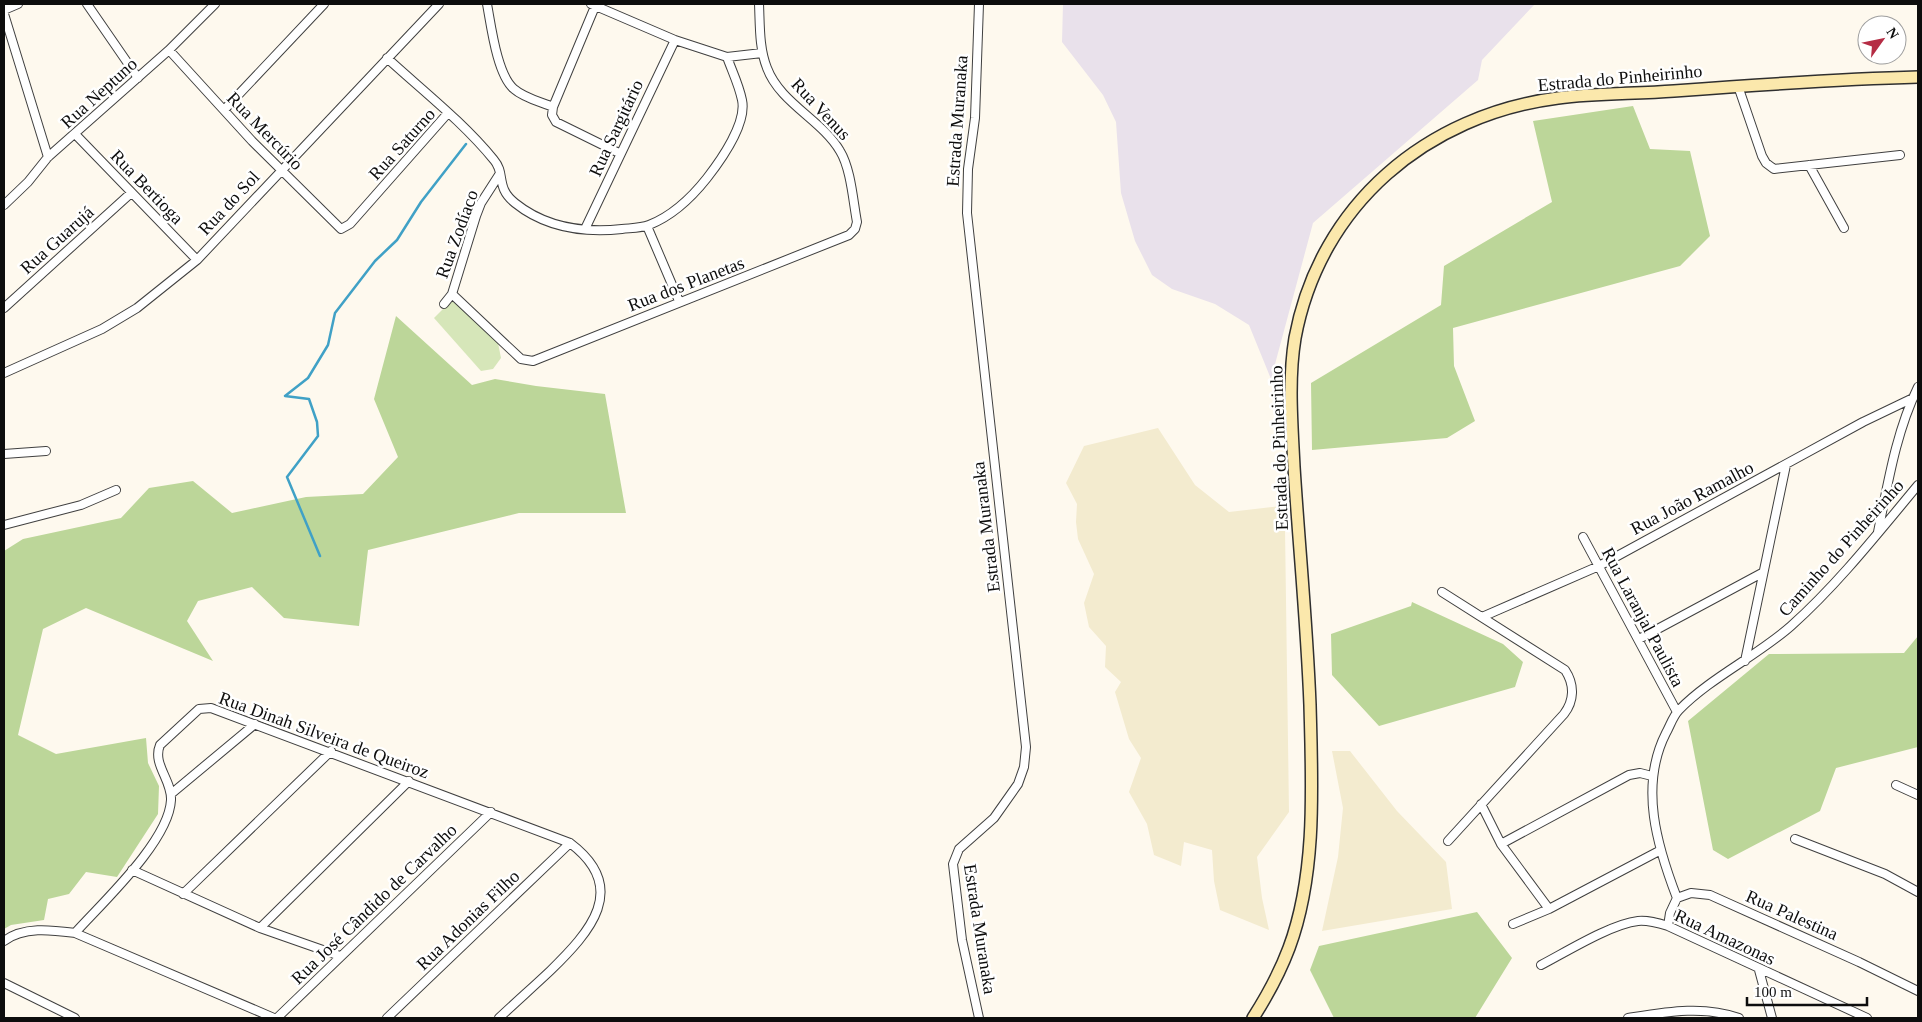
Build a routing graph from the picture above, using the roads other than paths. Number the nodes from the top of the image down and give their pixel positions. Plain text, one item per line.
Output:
1 (18, 4) edge
2 (87, 4) edge
3 (201, 4) edge
4 (215, 4) edge
5 (324, 4) edge
6 (439, 4) edge
7 (487, 4) edge
8 (594, 4) edge
9 (759, 4) edge
10 (980, 4) edge
11 (207, 11) junction
12 (4, 12) edge
13 (675, 40) junction
14 (169, 50) junction
15 (762, 53) junction
16 (727, 57) junction
17 (388, 58) junction
18 (1918, 77) edge
19 (138, 78) junction
20 (1738, 86) junction
21 (553, 107) junction
22 (224, 110) junction
23 (448, 114) junction
24 (76, 134) junction
25 (619, 153) junction
26 (1900, 155) dead end
27 (48, 157) junction
28 (1809, 166) junction
29 (281, 170) junction
30 (499, 175) junction
31 (131, 193) junction
32 (4, 205) edge
33 (647, 226) junction
34 (1844, 228) dead end
35 (343, 229) joint
36 (585, 230) junction
37 (849, 234) joint
38 (197, 260) junction
39 (452, 294) junction
40 (679, 301) junction
41 (444, 304) dead end
42 (4, 308) edge
43 (4, 373) edge
44 (1918, 388) edge
45 (1913, 398) junction
46 (46, 451) dead end
47 (4, 454) edge
48 (1786, 465) junction
49 (1918, 485) edge
50 (116, 490) dead end
51 (4, 525) edge
52 (1878, 534) junction
53 (1583, 537) dead end
54 (1599, 566) junction
55 (1762, 573) junction
56 (1442, 592) dead end
57 (1482, 616) junction
58 (1639, 639) junction
59 (1745, 661) junction
60 (1677, 712) junction
61 (255, 724) junction
62 (331, 751) junction
63 (1652, 776) junction
64 (409, 781) junction
65 (1896, 785) dead end
66 (171, 794) junction
67 (1918, 795) edge
68 (1482, 804) junction
69 (491, 812) junction
70 (1795, 839) dead end
71 (1448, 841) dead end
72 (570, 843) junction
73 (1501, 844) junction
74 (1661, 850) junction
75 (132, 870) junction
76 (1918, 892) edge
77 (183, 894) junction
78 (1677, 898) junction
79 (1549, 909) junction
80 (1513, 924) dead end
81 (1668, 926) junction
82 (260, 928) junction
83 (75, 933) junction
84 (4, 941) edge
85 (340, 956) junction
86 (1541, 965) dead end
87 (1759, 970) junction
88 (4, 983) edge
89 (1918, 991) edge
90 (1855, 1016) edge
91 (75, 1018) edge
92 (276, 1018) edge
93 (387, 1018) edge
94 (499, 1018) edge
95 (979, 1018) edge
96 (1253, 1018) edge
97 (1628, 1018) edge
98 (1740, 1018) edge
99 (1772, 1018) edge
100 (1867, 1018) edge

1 - 12 street
2 - 19 street
3 - 11 street
4 - 11 street, Rua Neptuno
5 - 22 street
6 - 17 street, Rua do Sol
7 - 21 street
8 - 13 street
8 - 21 street
9 - 15 street, Rua Venus
10 - 95 street, Estrada Muranaka
11 - 14 street, Rua Neptuno
12 - 27 street
13 - 16 street
13 - 25 street, Rua Sargitário
14 - 19 street, Rua Neptuno
14 - 22 street, Rua Mercúrio
15 - 16 street
15 - 37 street, Rua Venus
16 - 33 street
17 - 23 street
17 - 29 street, Rua do Sol
18 - 20 main road, Estrada do Pinheirinho
19 - 24 street, Rua Neptuno
20 - 28 street
20 - 96 main road, Estrada do Pinheirinho
21 - 25 street
22 - 29 street, Rua Mercúrio
23 - 30 street, Rua Saturno
23 - 35 street, Rua Saturno
24 - 27 street, Rua Neptuno
24 - 31 street, Rua Bertioga
25 - 36 street, Rua Sargitário
26 - 28 street
27 - 32 street, Rua Neptuno
28 - 34 street
29 - 35 street, Rua Mercúrio
29 - 38 street, Rua do Sol
30 - 36 street, Rua Saturno
30 - 39 street, Rua Zodíaco
31 - 38 street, Rua Bertioga
31 - 42 street, Rua Guarujá
33 - 36 street, Rua Saturno
33 - 40 street
37 - 40 street, Rua dos Planetas
38 - 43 street, Rua do Sol
39 - 40 street, Rua dos Planetas
39 - 41 street, Rua Zodíaco
44 - 45 street
45 - 48 street, Rua João Ramalho
45 - 52 street
46 - 47 street
48 - 54 street, Rua João Ramalho
48 - 55 street
49 - 52 street, Caminho do Pinheirinho
50 - 51 street
52 - 59 street, Caminho do Pinheirinho
53 - 54 street, Rua Laranjal Paulista
54 - 57 street, Rua João Ramalho
54 - 58 street, Rua Laranjal Paulista
55 - 58 street
55 - 59 street
56 - 57 street
57 - 68 street
58 - 60 street, Rua Laranjal Paulista
59 - 60 street, Caminho do Pinheirinho
60 - 63 street, Caminho do Pinheirinho
61 - 62 street, Rua Dinah Silveira de Queiroz
61 - 66 street
61 - 66 street, Rua Dinah Silveira de Queiroz
62 - 64 street, Rua Dinah Silveira de Queiroz
62 - 77 street
63 - 73 street
63 - 74 street, Caminho do Pinheirinho
64 - 69 street, Rua Dinah Silveira de Queiroz
64 - 82 street
65 - 67 street
66 - 75 street
68 - 71 street
68 - 73 street
69 - 72 street, Rua Dinah Silveira de Queiroz
69 - 85 street, Rua José Cândido de Carvalho
70 - 76 street
72 - 93 street, Rua Adonias Filho
72 - 94 street
73 - 79 street
74 - 78 street, Caminho do Pinheirinho
74 - 79 street
75 - 77 street
75 - 83 street
77 - 82 street
78 - 81 street
78 - 89 street, Rua Palestina
79 - 80 street
81 - 86 street, Rua Amazonas
81 - 87 street, Rua Amazonas
82 - 85 street
83 - 84 street
83 - 92 street
85 - 92 street, Rua José Cândido de Carvalho
87 - 90 street, Rua Amazonas
87 - 99 street
88 - 91 street
90 - 100 street, Rua Amazonas
97 - 98 street

